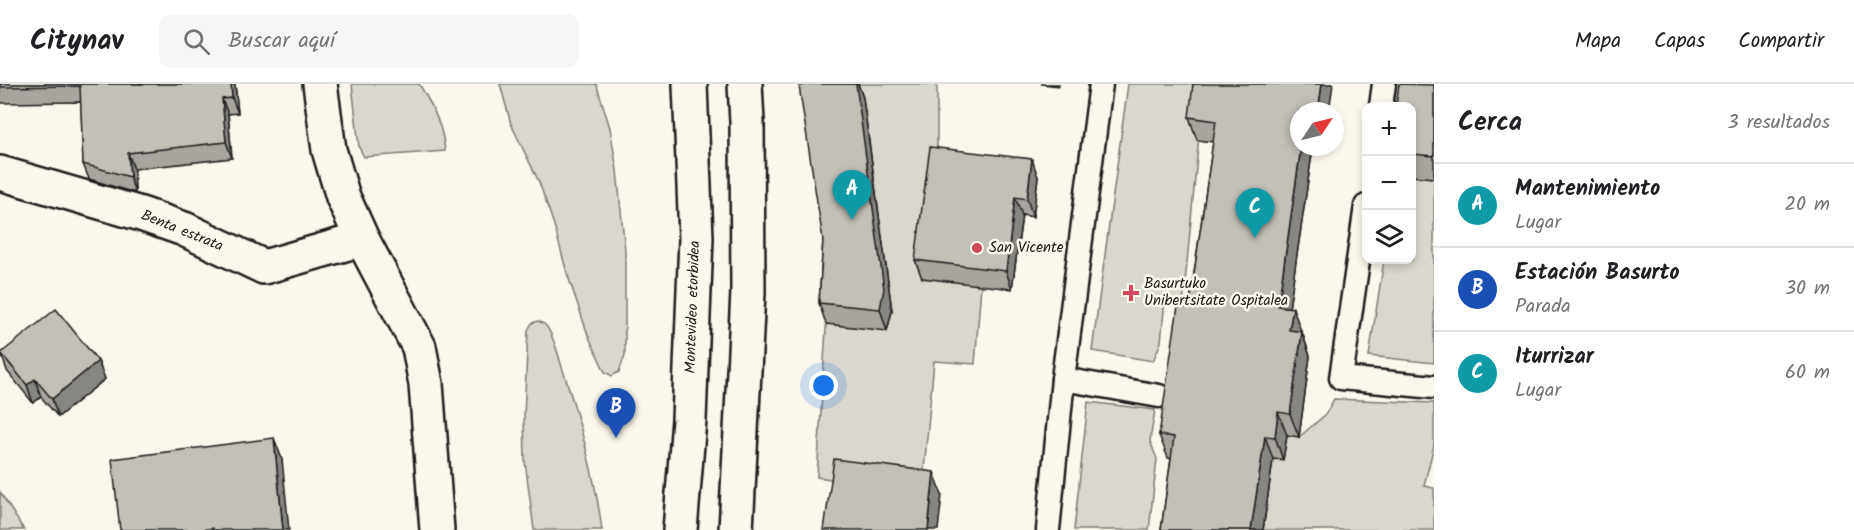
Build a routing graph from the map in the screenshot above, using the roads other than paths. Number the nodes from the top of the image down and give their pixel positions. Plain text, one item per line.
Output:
1 (320, 84) edge
2 (690, 84) edge
3 (745, 84) edge
4 (1101, 84) edge
5 (1384, 84) edge
6 (1382, 102) edge
7 (0, 173) edge
8 (1365, 210) edge
9 (362, 239) junction
10 (1063, 379) junction
11 (1434, 387) edge
12 (1159, 396) dead end
13 (436, 530) edge
14 (680, 530) edge
15 (736, 530) edge
16 (1048, 530) edge

1 - 9 main road
2 - 14 main road, Montevideo etorbidea
3 - 15 main road
4 - 10 lane
5 - 6 lane
7 - 9 main road, Benta estrata
8 - 11 lane
9 - 13 main road
10 - 12 lane
10 - 16 lane

